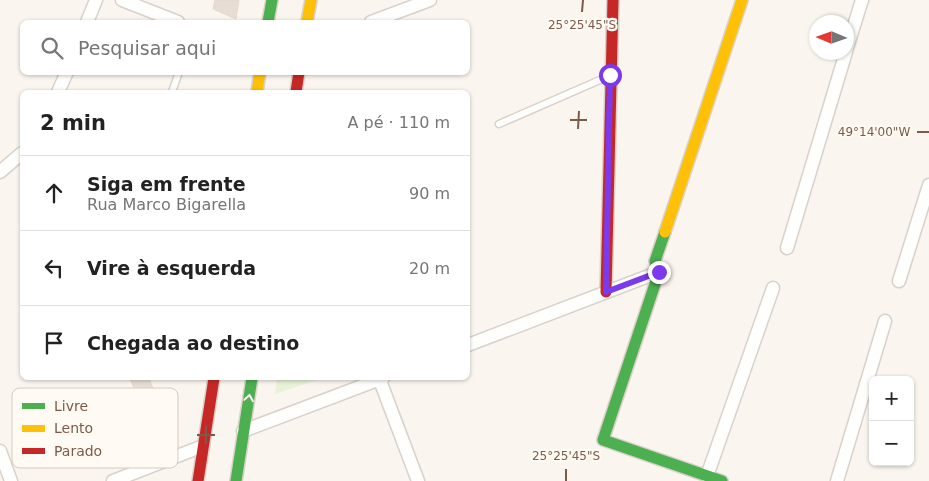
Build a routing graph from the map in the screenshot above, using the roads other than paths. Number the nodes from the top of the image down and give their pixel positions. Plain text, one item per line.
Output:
1 (96, 0) edge
2 (122, 0) edge
3 (272, 0) edge
4 (311, 0) edge
5 (430, 0) edge
6 (613, 0) edge
7 (742, 0) edge
8 (862, 0) edge
9 (88, 20) edge
10 (173, 20) edge
11 (268, 20) edge
12 (307, 20) edge
13 (376, 20) edge
14 (854, 26) edge
15 (844, 60) edge
16 (66, 75) edge
17 (178, 75) edge
18 (260, 75) edge
19 (299, 75) edge
20 (610, 75) junction
21 (59, 90) edge
22 (173, 90) edge
23 (258, 90) edge
24 (296, 90) edge
25 (499, 124) dead end
26 (20, 155) edge
27 (0, 172) edge
28 (929, 185) edge
29 (787, 248) dead end
30 (659, 272) junction
31 (899, 281) dead end
32 (773, 288) dead end
33 (606, 292) junction
34 (886, 321) dead end
35 (470, 344) edge
36 (214, 380) edge
37 (252, 380) edge
38 (376, 380) edge
39 (382, 380) edge
40 (243, 431) junction
41 (203, 446) junction
42 (0, 451) edge
43 (178, 456) edge
44 (146, 468) edge
45 (708, 476) junction
46 (11, 481) edge
47 (113, 481) edge
48 (198, 481) edge
49 (236, 481) edge
50 (418, 481) edge
51 (722, 481) edge
52 (837, 481) edge

1 - 9 street
2 - 10 street
3 - 11 main road
4 - 12 main road
5 - 13 street
6 - 20 main road
7 - 30 main road
8 - 14 street
15 - 29 street
16 - 21 street
17 - 22 lane
18 - 23 main road
19 - 24 main road
20 - 25 lane
20 - 33 main road
26 - 27 street
28 - 31 street
30 - 33 street
30 - 45 main road
32 - 45 street
33 - 35 street
34 - 52 street
36 - 41 main road
40 -> 37 main road
38 - 40 street
39 - 50 street
40 - 49 main road
41 - 43 street
41 - 48 main road
42 - 46 street
44 - 47 street
45 - 51 main road

